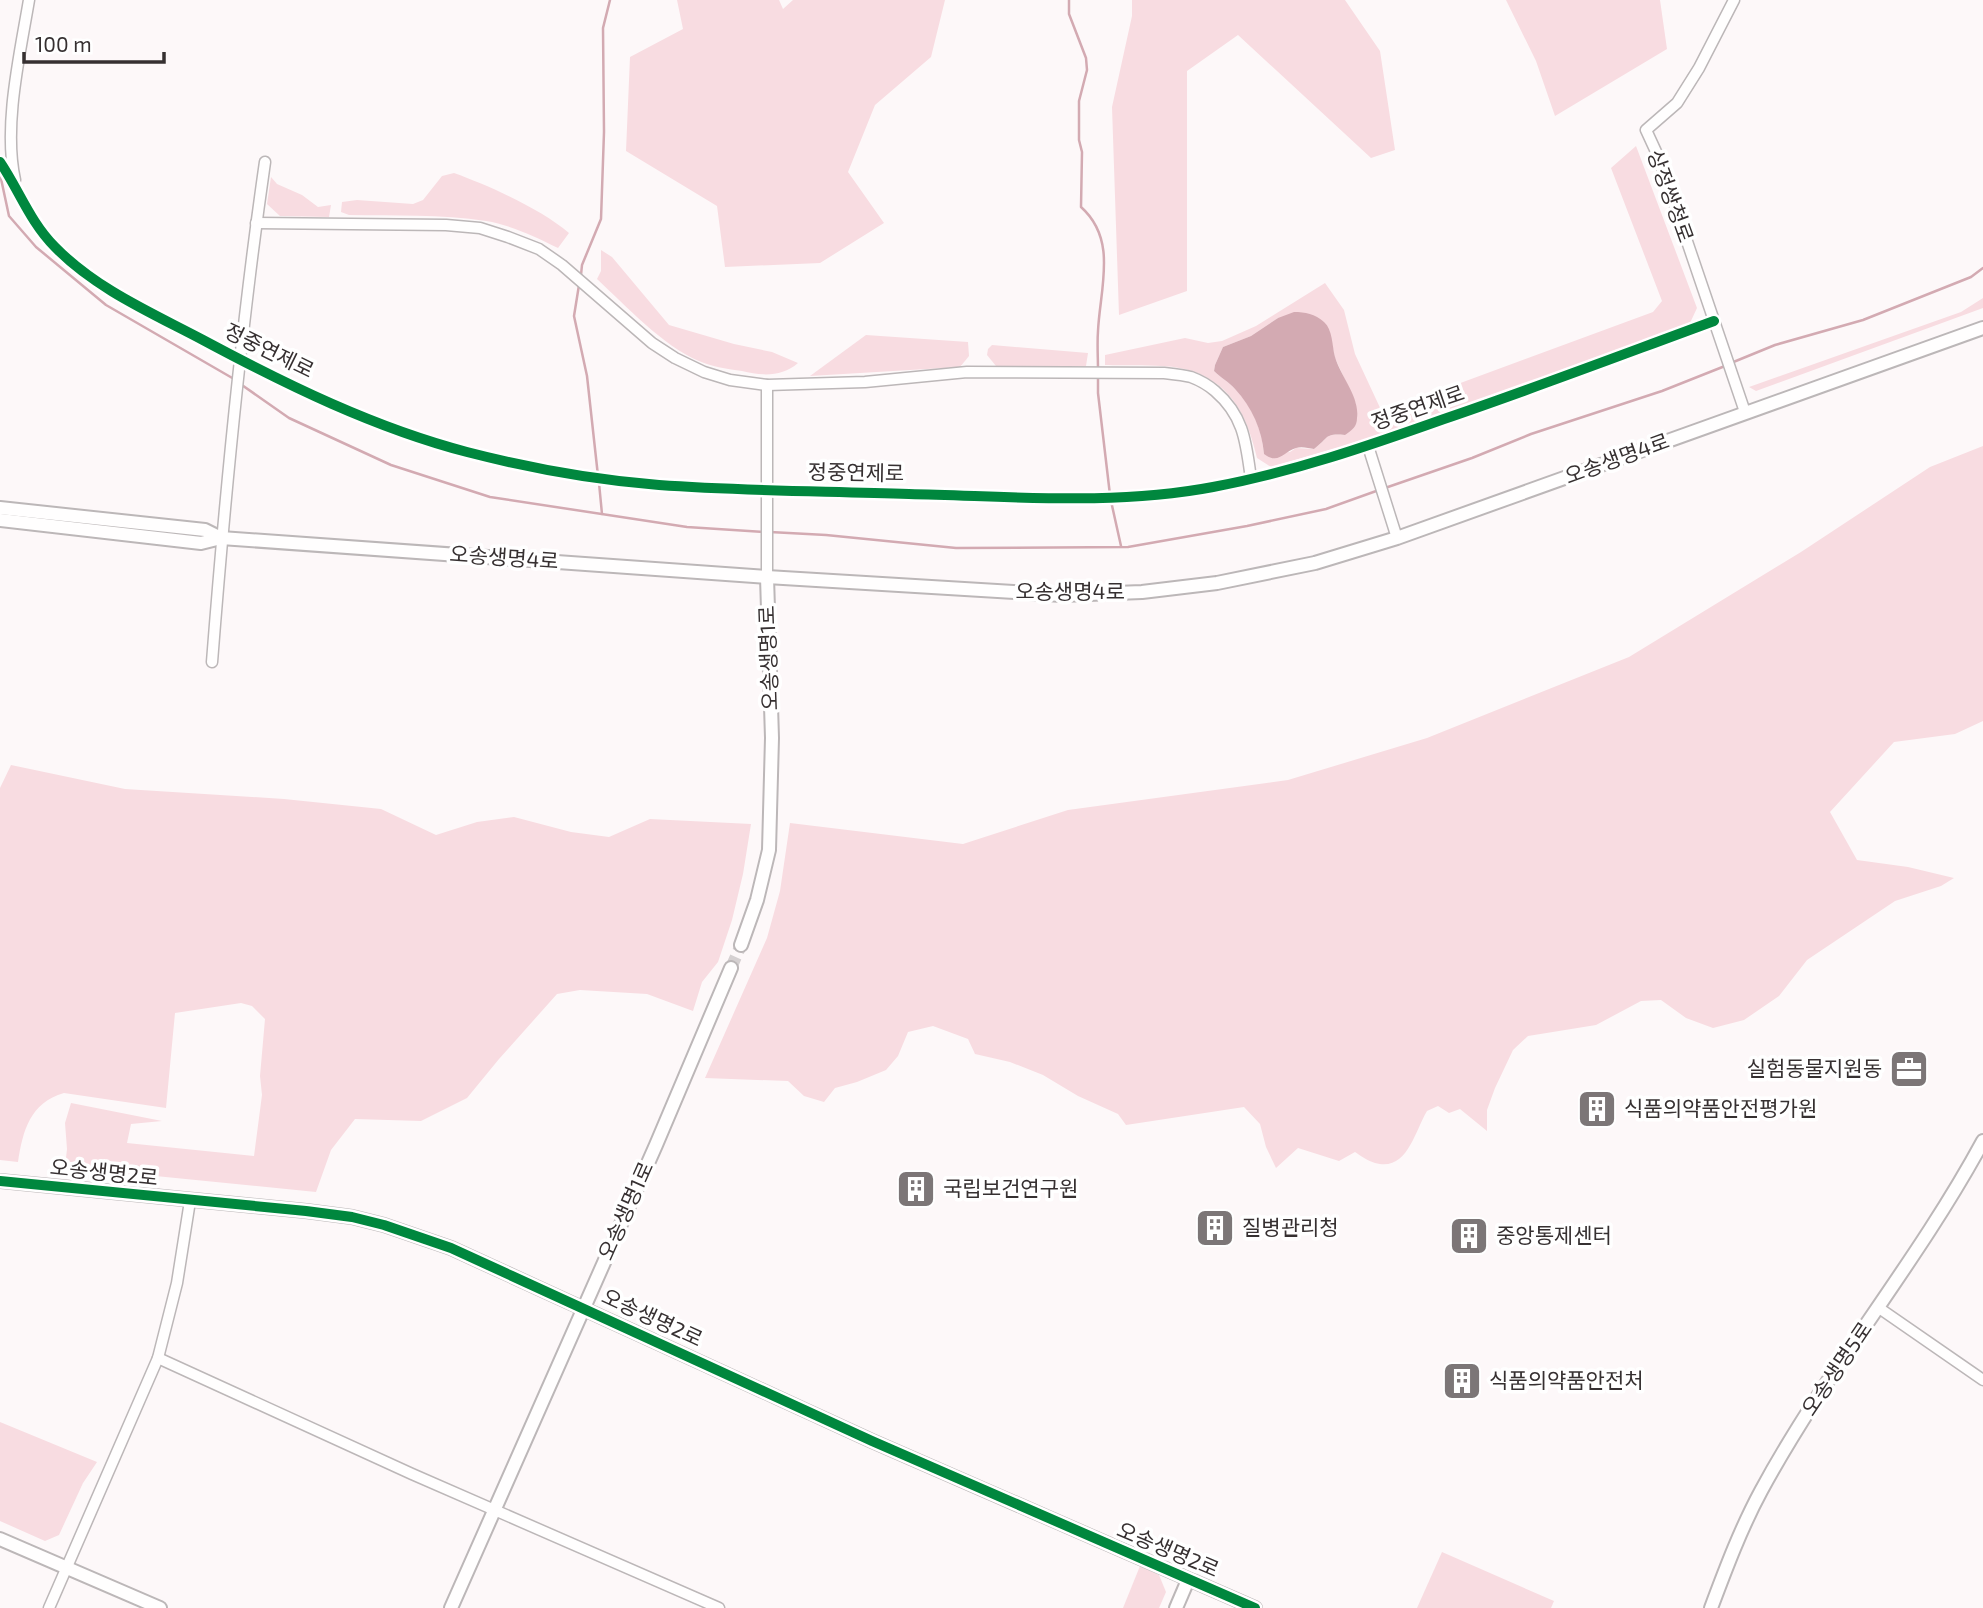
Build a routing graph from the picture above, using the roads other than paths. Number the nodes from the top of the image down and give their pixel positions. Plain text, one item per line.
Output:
1 (29, 0) edge
2 (1734, 0) edge
3 (0, 162) edge
4 (265, 162) dead end
5 (17, 189) junction
6 (256, 223) junction
7 (1714, 321) junction
8 (1983, 328) edge
9 (239, 360) junction
10 (767, 385) junction
11 (1745, 412) junction
12 (1369, 449) junction
13 (1251, 479) junction
14 (767, 495) junction
15 (0, 508) edge
16 (0, 520) edge
17 (1396, 533) junction
18 (222, 538) junction
19 (766, 578) junction
20 (212, 662) dead end
21 (741, 945) tunnel mouth
22 (731, 968) tunnel mouth
23 (1983, 1141) edge
24 (0, 1181) edge
25 (190, 1200) junction
26 (583, 1307) junction
27 (1879, 1308) junction
28 (158, 1358) junction
29 (1983, 1380) edge
30 (495, 1510) junction
31 (0, 1539) edge
32 (67, 1568) junction
33 (1188, 1580) junction
34 (49, 1608) edge
35 (160, 1608) edge
36 (451, 1608) edge
37 (719, 1608) edge
38 (1176, 1608) edge
39 (1255, 1608) edge
40 (1711, 1608) edge

1 - 5 street
2 - 7 street, 상정쌍청로
3 - 5 street, 정중연제로
4 - 6 street, 정중연제로
5 - 9 street, 정중연제로
6 - 9 street, 정중연제로
6 - 10 street
7 - 11 street, 상정쌍청로
7 - 12 street, 정중연제로
8 - 11 street, 오송생명4로
9 - 14 street, 정중연제로
9 - 18 street
10 - 13 street
10 - 14 street
11 - 17 street, 오송생명4로
12 - 13 street, 정중연제로
12 - 17 street
13 - 14 street, 정중연제로
14 - 19 street
15 - 18 street
16 - 18 street
17 - 19 street, 오송생명4로
18 - 19 street, 오송생명4로
18 - 20 street
19 - 21 street, 오송생명1로
22 - 26 street, 오송생명1로
23 - 27 street, 오송생명5로
24 - 25 street, 오송생명2로
25 - 26 street, 오송생명2로
25 - 28 street
26 - 30 street, 오송생명1로
26 - 33 street, 오송생명2로
27 - 29 street
27 - 40 street, 오송생명5로
28 - 30 street
28 - 32 street
30 - 36 street, 오송생명1로
30 - 37 street
31 - 32 street
32 - 34 street
32 - 35 street
33 - 38 street
33 - 39 street, 오송생명2로

